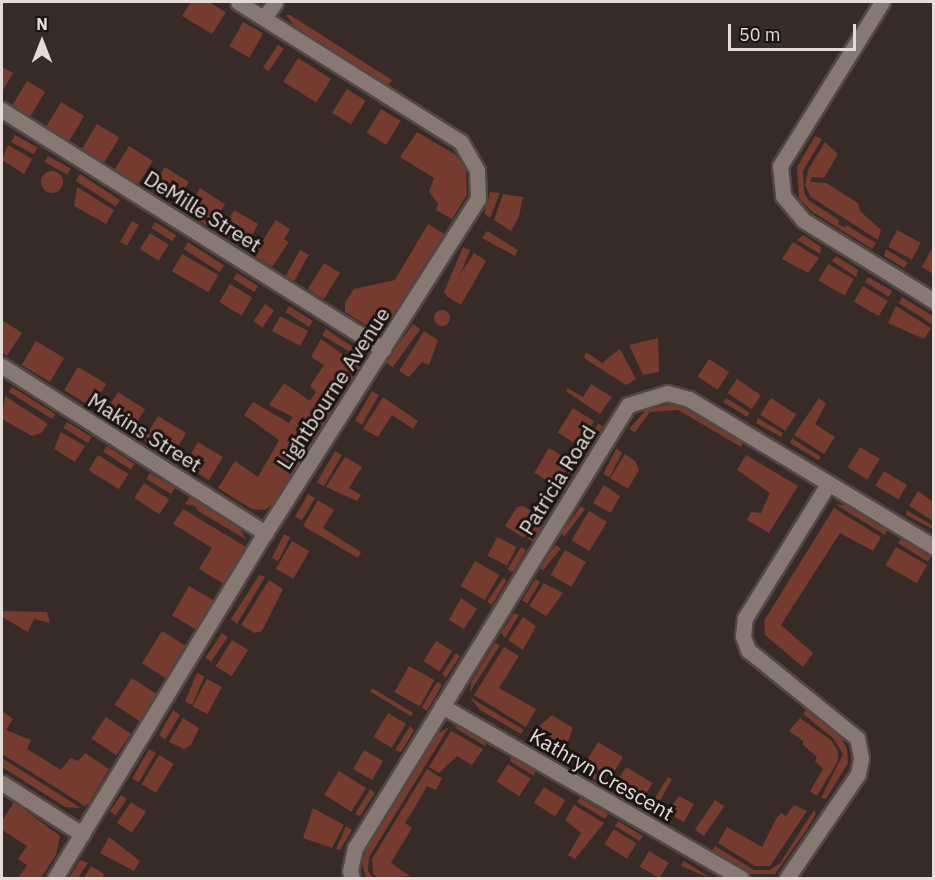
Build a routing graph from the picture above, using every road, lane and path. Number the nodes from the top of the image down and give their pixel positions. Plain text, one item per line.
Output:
1 (238, 2) edge
2 (275, 2) edge
3 (882, 2) edge
4 (264, 18) junction
5 (2, 110) edge
6 (933, 301) edge
7 (383, 349) junction
8 (2, 366) edge
9 (828, 484) junction
10 (265, 533) junction
11 (933, 547) edge
12 (442, 706) junction
13 (2, 783) edge
14 (82, 834) junction
15 (55, 879) edge
16 (352, 879) edge
17 (741, 879) edge
18 (787, 879) edge

1 - 4 street, Lightbourne Avenue
2 - 4 street
3 - 6 street
4 - 7 street, Lightbourne Avenue
5 - 7 street, DeMille Street
7 - 10 street, Lightbourne Avenue
8 - 10 street, Makins Street
9 - 11 street, Patricia Road
9 - 12 street, Patricia Road
9 - 18 street
10 - 14 street, Lightbourne Avenue
12 - 16 street, Patricia Road
12 - 17 street, Kathryn Crescent
13 - 14 street
14 - 15 street, Lightbourne Avenue

